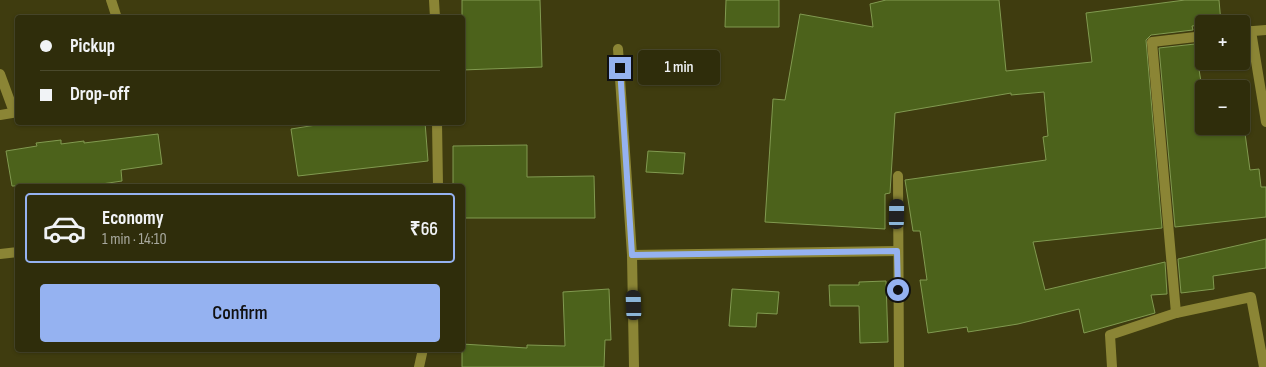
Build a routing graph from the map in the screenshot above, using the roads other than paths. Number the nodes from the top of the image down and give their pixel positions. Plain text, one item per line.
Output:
1 (110, 0) edge
2 (434, 0) edge
3 (115, 15) edge
4 (435, 15) edge
5 (1266, 30) edge
6 (1250, 32) edge
7 (1195, 37) edge
8 (618, 49) dead end
9 (1250, 50) edge
10 (0, 74) edge
11 (15, 110) edge
12 (15, 112) edge
13 (0, 115) edge
14 (1266, 122) edge
15 (437, 125) edge
16 (898, 176) dead end
17 (438, 184) edge
18 (897, 251) junction
19 (15, 252) edge
20 (0, 254) edge
21 (632, 255) junction
22 (1176, 313) junction
23 (422, 352) edge
24 (419, 367) edge
25 (634, 367) edge
26 (899, 367) edge
27 (1112, 367) edge
28 (1264, 367) edge

1 - 3 street
2 - 4 street
5 - 6 street
7 - 22 street
8 - 21 street
9 - 14 street
10 - 11 street
12 - 13 street
15 - 17 street
16 - 18 street
18 - 21 street
18 - 26 street
19 - 20 street
21 - 25 street
22 - 27 street
22 - 28 street
23 - 24 street

